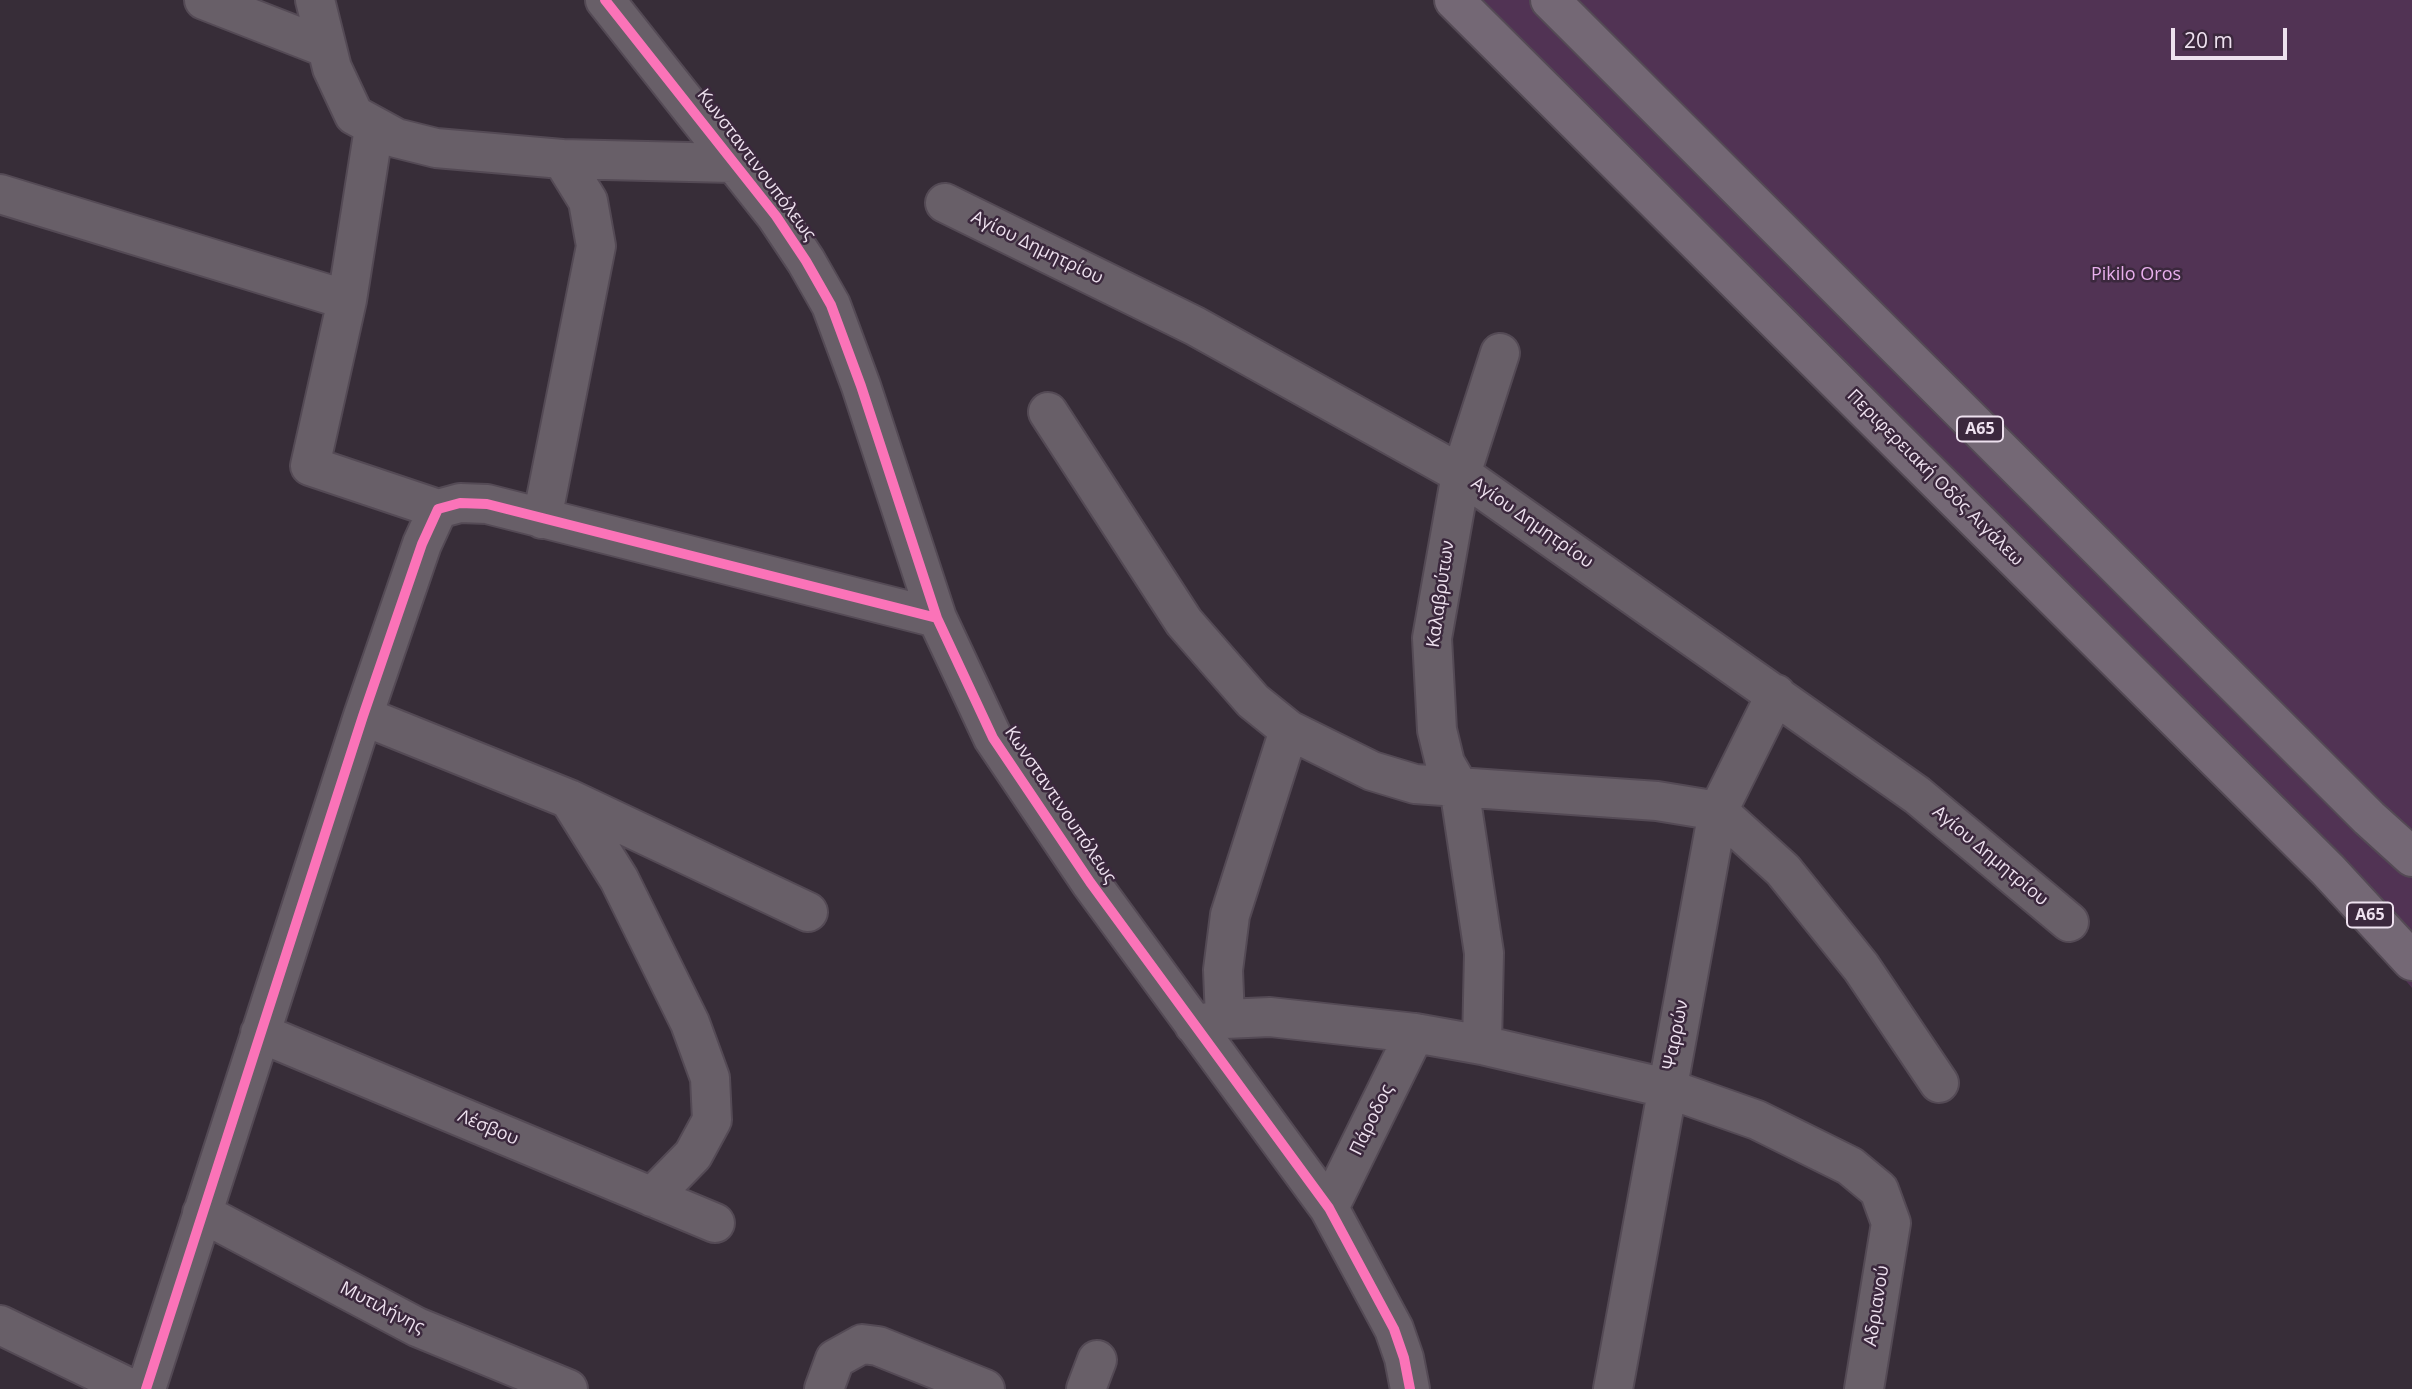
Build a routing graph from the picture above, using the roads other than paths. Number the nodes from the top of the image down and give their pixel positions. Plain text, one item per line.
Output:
1 (204, 0) edge
2 (315, 0) edge
3 (606, 0) edge
4 (1454, 0) edge
5 (1550, 0) edge
6 (327, 48) junction
7 (374, 128) junction
8 (562, 159) junction
9 (732, 163) junction
10 (0, 194) edge
11 (945, 203) dead end
12 (347, 300) junction
13 (1500, 353) dead end
14 (1048, 412) dead end
15 (1461, 474) junction
16 (438, 509) junction
17 (542, 519) junction
18 (937, 618) junction
19 (1776, 694) junction
20 (363, 716) junction
21 (1289, 730) junction
22 (1459, 786) junction
23 (569, 799) junction
24 (1718, 811) junction
25 (2412, 857) edge
26 (808, 912) dead end
27 (2068, 922) dead end
28 (2412, 961) edge
29 (1210, 1022) junction
30 (260, 1033) junction
31 (1415, 1033) junction
32 (1482, 1045) junction
33 (1939, 1083) dead end
34 (1666, 1088) junction
35 (652, 1196) junction
36 (1329, 1208) junction
37 (202, 1213) junction
38 (715, 1223) dead end
39 (0, 1325) edge
40 (132, 1389) edge
41 (146, 1389) edge
42 (568, 1389) edge
43 (824, 1389) edge
44 (985, 1389) edge
45 (1410, 1389) edge
46 (1613, 1389) edge
47 (1864, 1389) edge

1 - 6 street
2 - 6 street
3 - 9 street, Κωνσταντινουπόλεως
4 - 28 highway, Περιφερειακή Οδός Αιγάλεω / Α65
5 - 25 highway, Α65
6 - 7 street
7 - 8 street
7 - 12 street
8 - 9 street
8 - 17 street
9 - 18 street, Κωνσταντινουπόλεως
10 - 12 street
11 - 15 street, Αγίου Δημητρίου
12 - 16 street
13 - 15 street, Καλαβρύτων
14 - 21 street
15 - 19 street, Αγίου Δημητρίου
15 - 22 street, Καλαβρύτων
16 - 17 street
16 - 20 street
17 - 18 street
18 - 29 street, Κωνσταντινουπόλεως
19 - 24 street, Ψαρρών
19 - 27 street, Αγίου Δημητρίου
20 - 23 street
20 - 30 street
21 - 22 street
21 - 29 street
22 - 24 street
22 - 32 street, Καλαβρύτων
23 - 26 street
23 - 35 street
24 - 33 street
24 - 34 street, Ψαρρών
29 - 31 street
29 - 36 street, Κωνσταντινουπόλεως
30 - 35 street, Λέσβου
30 - 37 street
31 - 32 street
31 - 36 street, Πάροδος
32 - 34 street
34 - 46 street, Ψαρρών
34 - 47 street, Αδριανού
35 - 38 street, Λέσβου
36 - 45 street, Κωνσταντινουπόλεως
37 - 41 street
37 - 42 street, Μυτιλήνης
39 - 40 street
43 - 44 street

